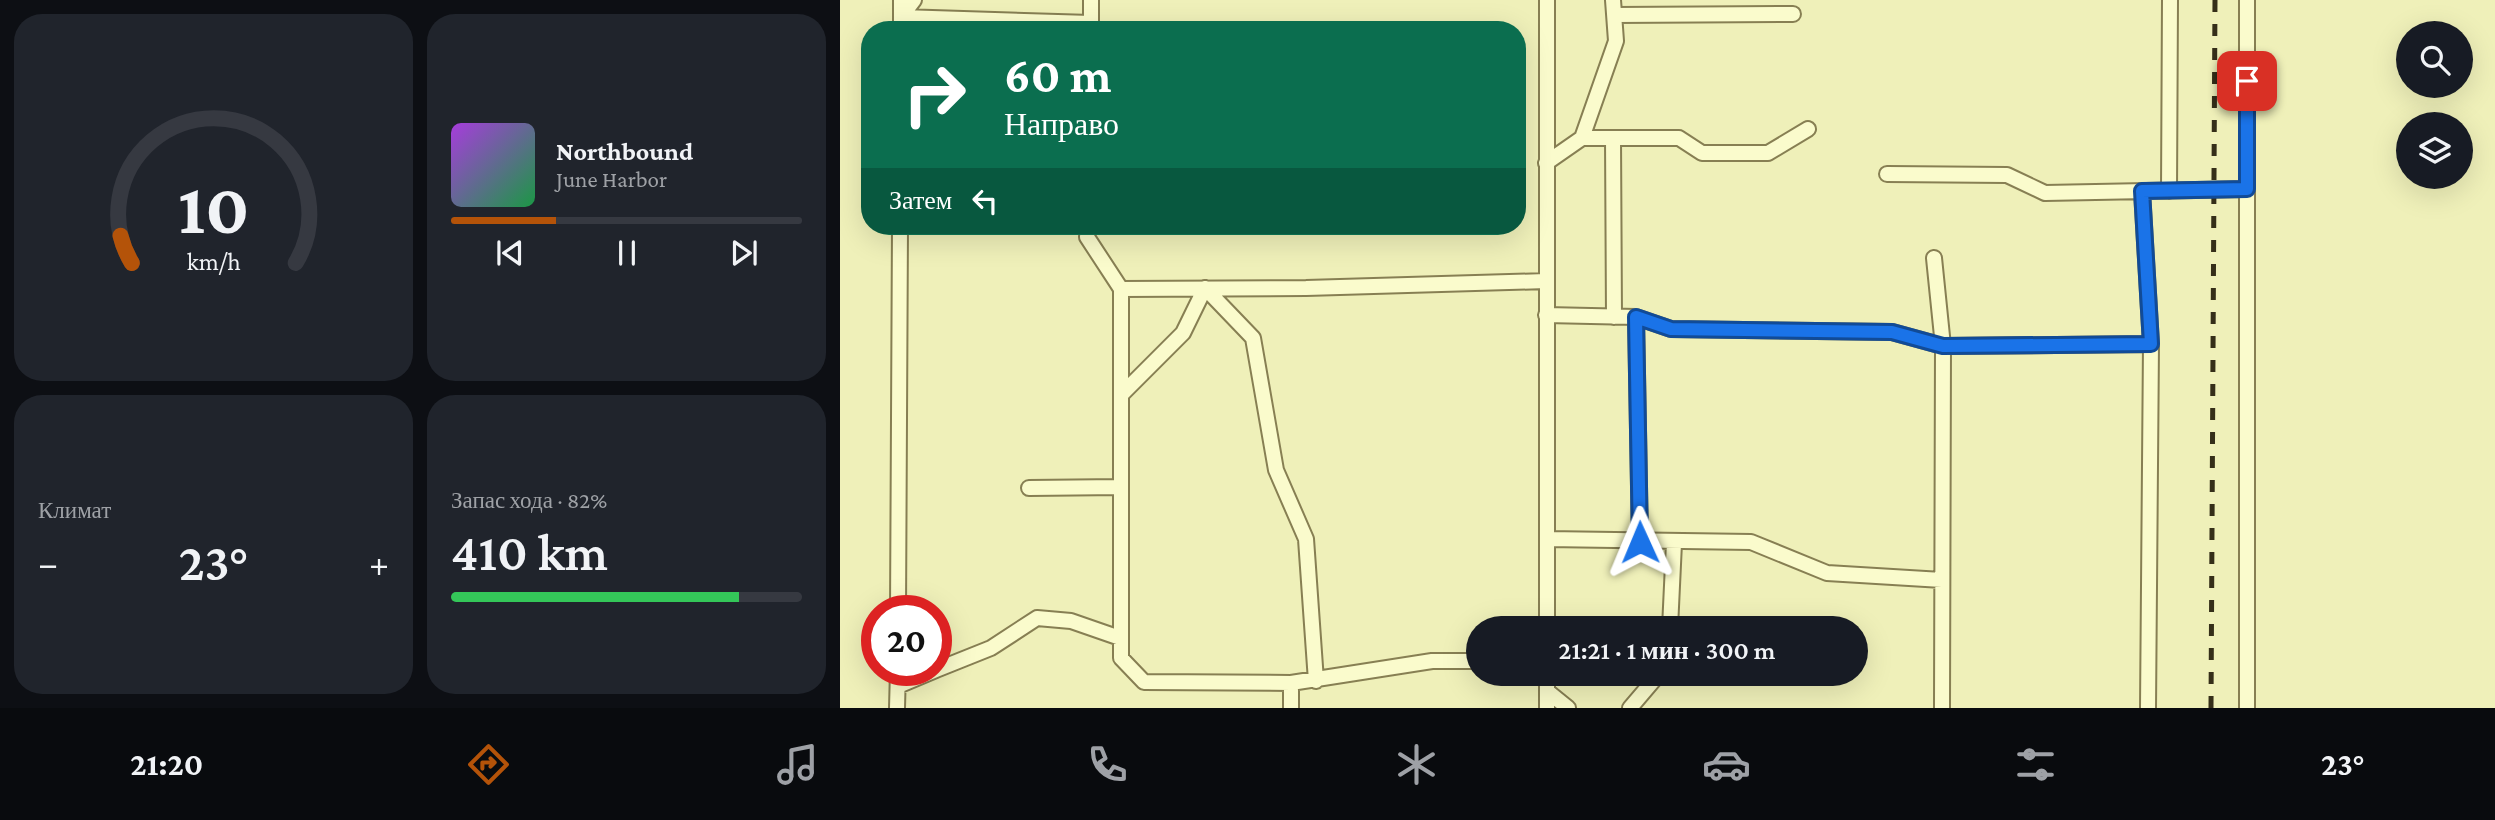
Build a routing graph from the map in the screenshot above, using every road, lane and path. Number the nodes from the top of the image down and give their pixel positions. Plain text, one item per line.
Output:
1 (901, 0) edge
2 (914, 0) edge
3 (1091, 0) edge
4 (1548, 0) edge
5 (2170, 0) edge
6 (2247, 0) edge
7 (1614, 7) edge
8 (1793, 14) dead end
9 (901, 21) edge
10 (903, 21) edge
11 (1091, 21) edge
12 (1808, 129) dead end
13 (1582, 138) junction
14 (1613, 138) junction
15 (1546, 163) junction
16 (1887, 174) dead end
17 (2247, 189) junction
18 (2142, 191) junction
19 (2169, 191) junction
20 (900, 235) edge
21 (1087, 235) edge
22 (1934, 258) dead end
23 (1546, 281) junction
24 (1205, 288) junction
25 (1121, 289) junction
26 (1546, 315) junction
27 (1614, 317) junction
28 (1636, 317) junction
29 (2151, 344) junction
30 (1943, 346) junction
31 (1121, 395) junction
32 (1120, 487) junction
33 (1029, 488) dead end
34 (1547, 539) junction
35 (1640, 542) junction
36 (1674, 542) junction
37 (1942, 580) junction
38 (898, 595) edge
39 (1547, 616) edge
40 (1671, 616) edge
41 (1120, 638) junction
42 (1466, 661) edge
43 (952, 664) edge
44 (1316, 681) junction
45 (1291, 683) junction
46 (898, 686) edge
47 (1547, 686) edge
48 (1649, 686) edge
49 (1547, 691) junction
50 (897, 708) edge
51 (1291, 708) edge
52 (1547, 708) edge
53 (1568, 708) edge
54 (1630, 708) edge
55 (1942, 708) edge
56 (2148, 708) edge
57 (2248, 708) edge

1 - 9 lane
2 - 10 lane
3 - 11 lane
4 - 15 lane
5 - 19 lane
6 - 17 lane
7 - 8 lane
7 - 13 lane
12 - 14 lane
13 - 14 lane
13 - 15 lane
14 - 27 lane
15 - 23 lane
16 - 18 lane
17 - 19 lane
17 - 57 lane
18 - 19 lane
18 - 29 lane
20 - 38 lane
21 - 25 lane
22 - 30 lane
23 - 24 lane
23 - 26 lane
24 - 25 lane
24 - 31 lane
24 - 44 lane
25 - 31 lane
26 - 27 lane
26 - 34 lane
27 - 28 lane
28 - 30 lane
28 - 35 lane
29 - 30 lane
29 - 56 lane
30 - 37 lane
31 - 32 lane
32 - 33 lane
32 - 41 lane
34 - 35 lane
34 - 39 lane
35 - 36 lane
36 - 37 lane
36 - 40 lane
37 - 55 lane
41 - 43 lane
41 - 45 lane
42 - 44 lane
44 - 45 lane
45 - 51 lane
46 - 50 lane
47 - 49 lane
48 - 54 lane
49 - 52 lane
49 - 53 lane

